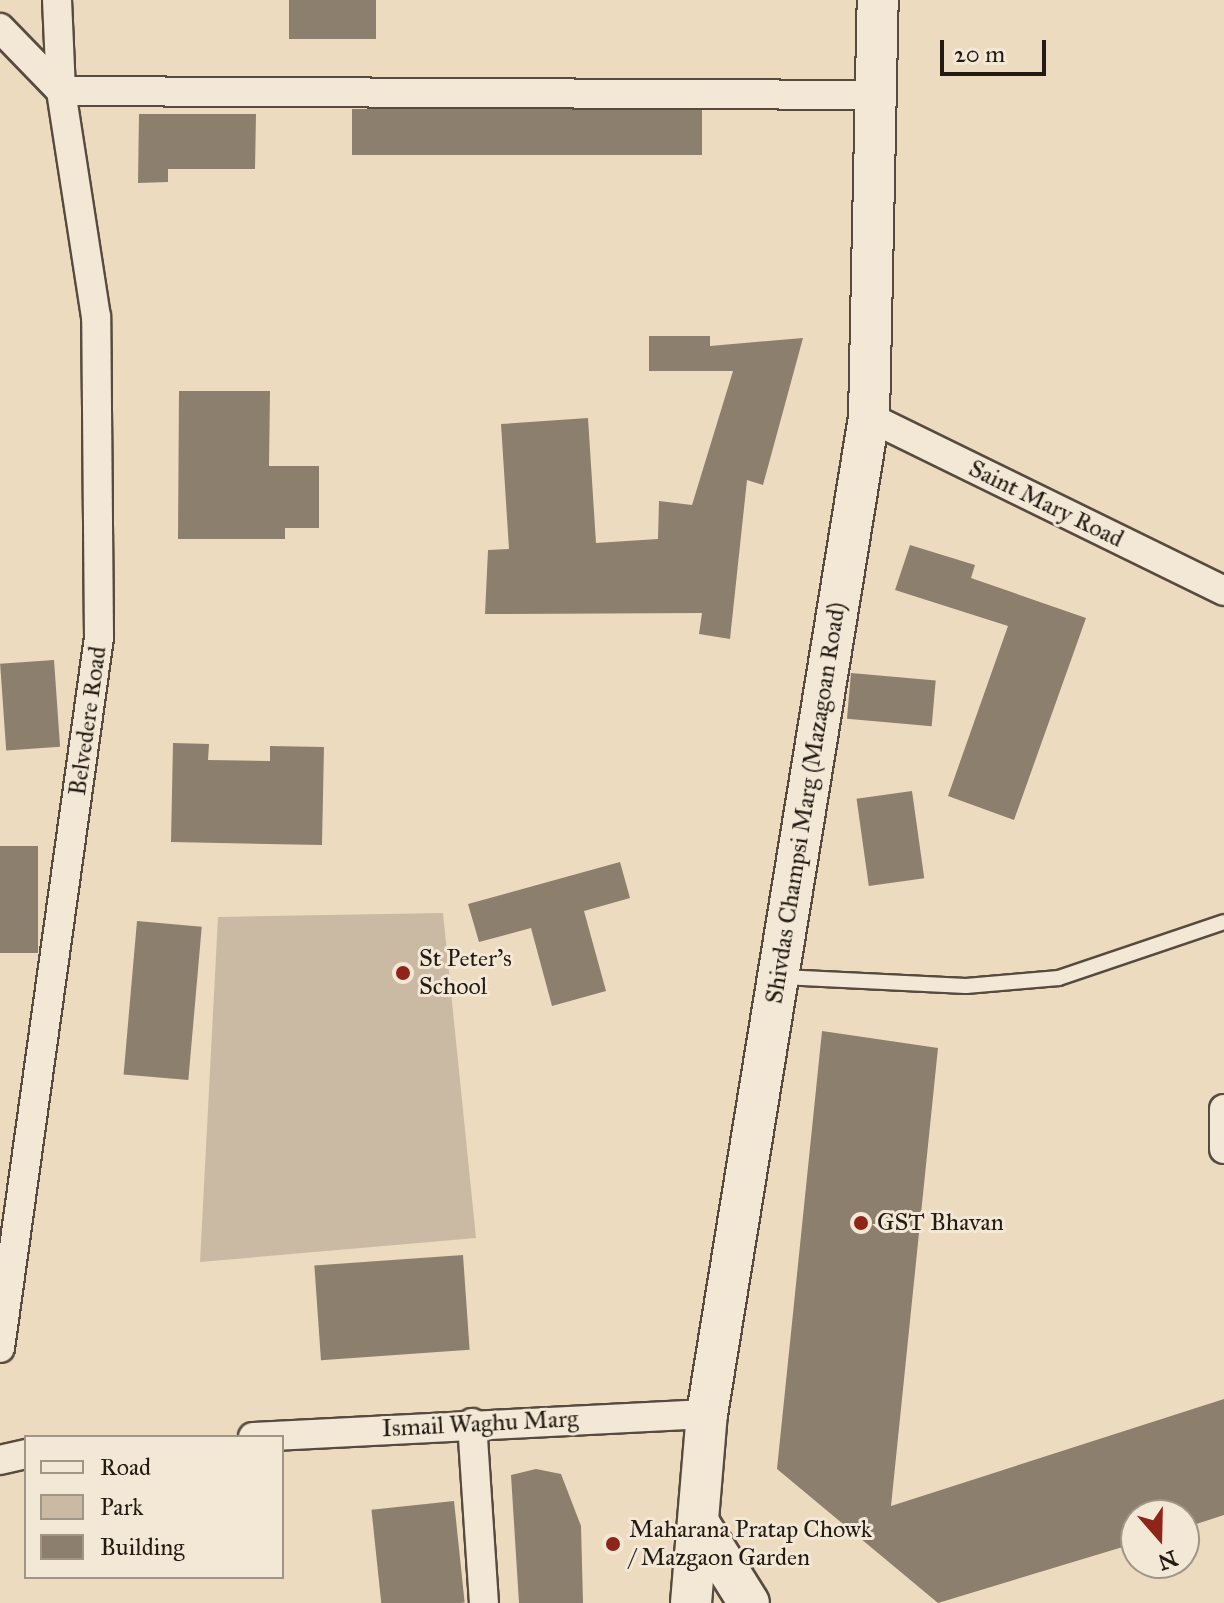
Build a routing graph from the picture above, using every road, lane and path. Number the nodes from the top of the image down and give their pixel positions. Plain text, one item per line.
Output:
1 (57, 0) edge
2 (878, 0) edge
3 (0, 28) edge
4 (61, 91) junction
5 (874, 95) junction
6 (869, 417) junction
7 (1224, 591) edge
8 (1224, 922) edge
9 (778, 977) junction
10 (1224, 1109) edge
11 (1224, 1149) edge
12 (0, 1348) edge
13 (707, 1414) junction
14 (472, 1423) junction
15 (284, 1435) edge
16 (24, 1454) edge
17 (0, 1460) edge
18 (700, 1525) junction
19 (484, 1603) edge
20 (691, 1603) edge
21 (749, 1603) edge

1 - 4 street, Belvedere Road
2 - 5 street, Shivdas Champsi Marg (Mazagoan Road)
3 - 4 street
4 - 5 street
4 - 12 street, Belvedere Road
5 - 6 street, Shivdas Champsi Marg (Mazagoan Road)
6 - 7 street, Saint Mary Road
6 - 9 street, Shivdas Champsi Marg (Mazagoan Road)
8 - 9 lane
9 - 13 street, Shivdas Champsi Marg (Mazagoan Road)
10 - 11 street
13 - 14 street, Ismail Waghu Marg
13 - 18 street, Shivdas Champsi Marg (Mazagoan Road)
14 - 15 street, Ismail Waghu Marg
14 - 19 street
16 - 17 street
18 - 20 street, Shivdas Champsi Marg (Mazagoan Road)
18 - 21 street

